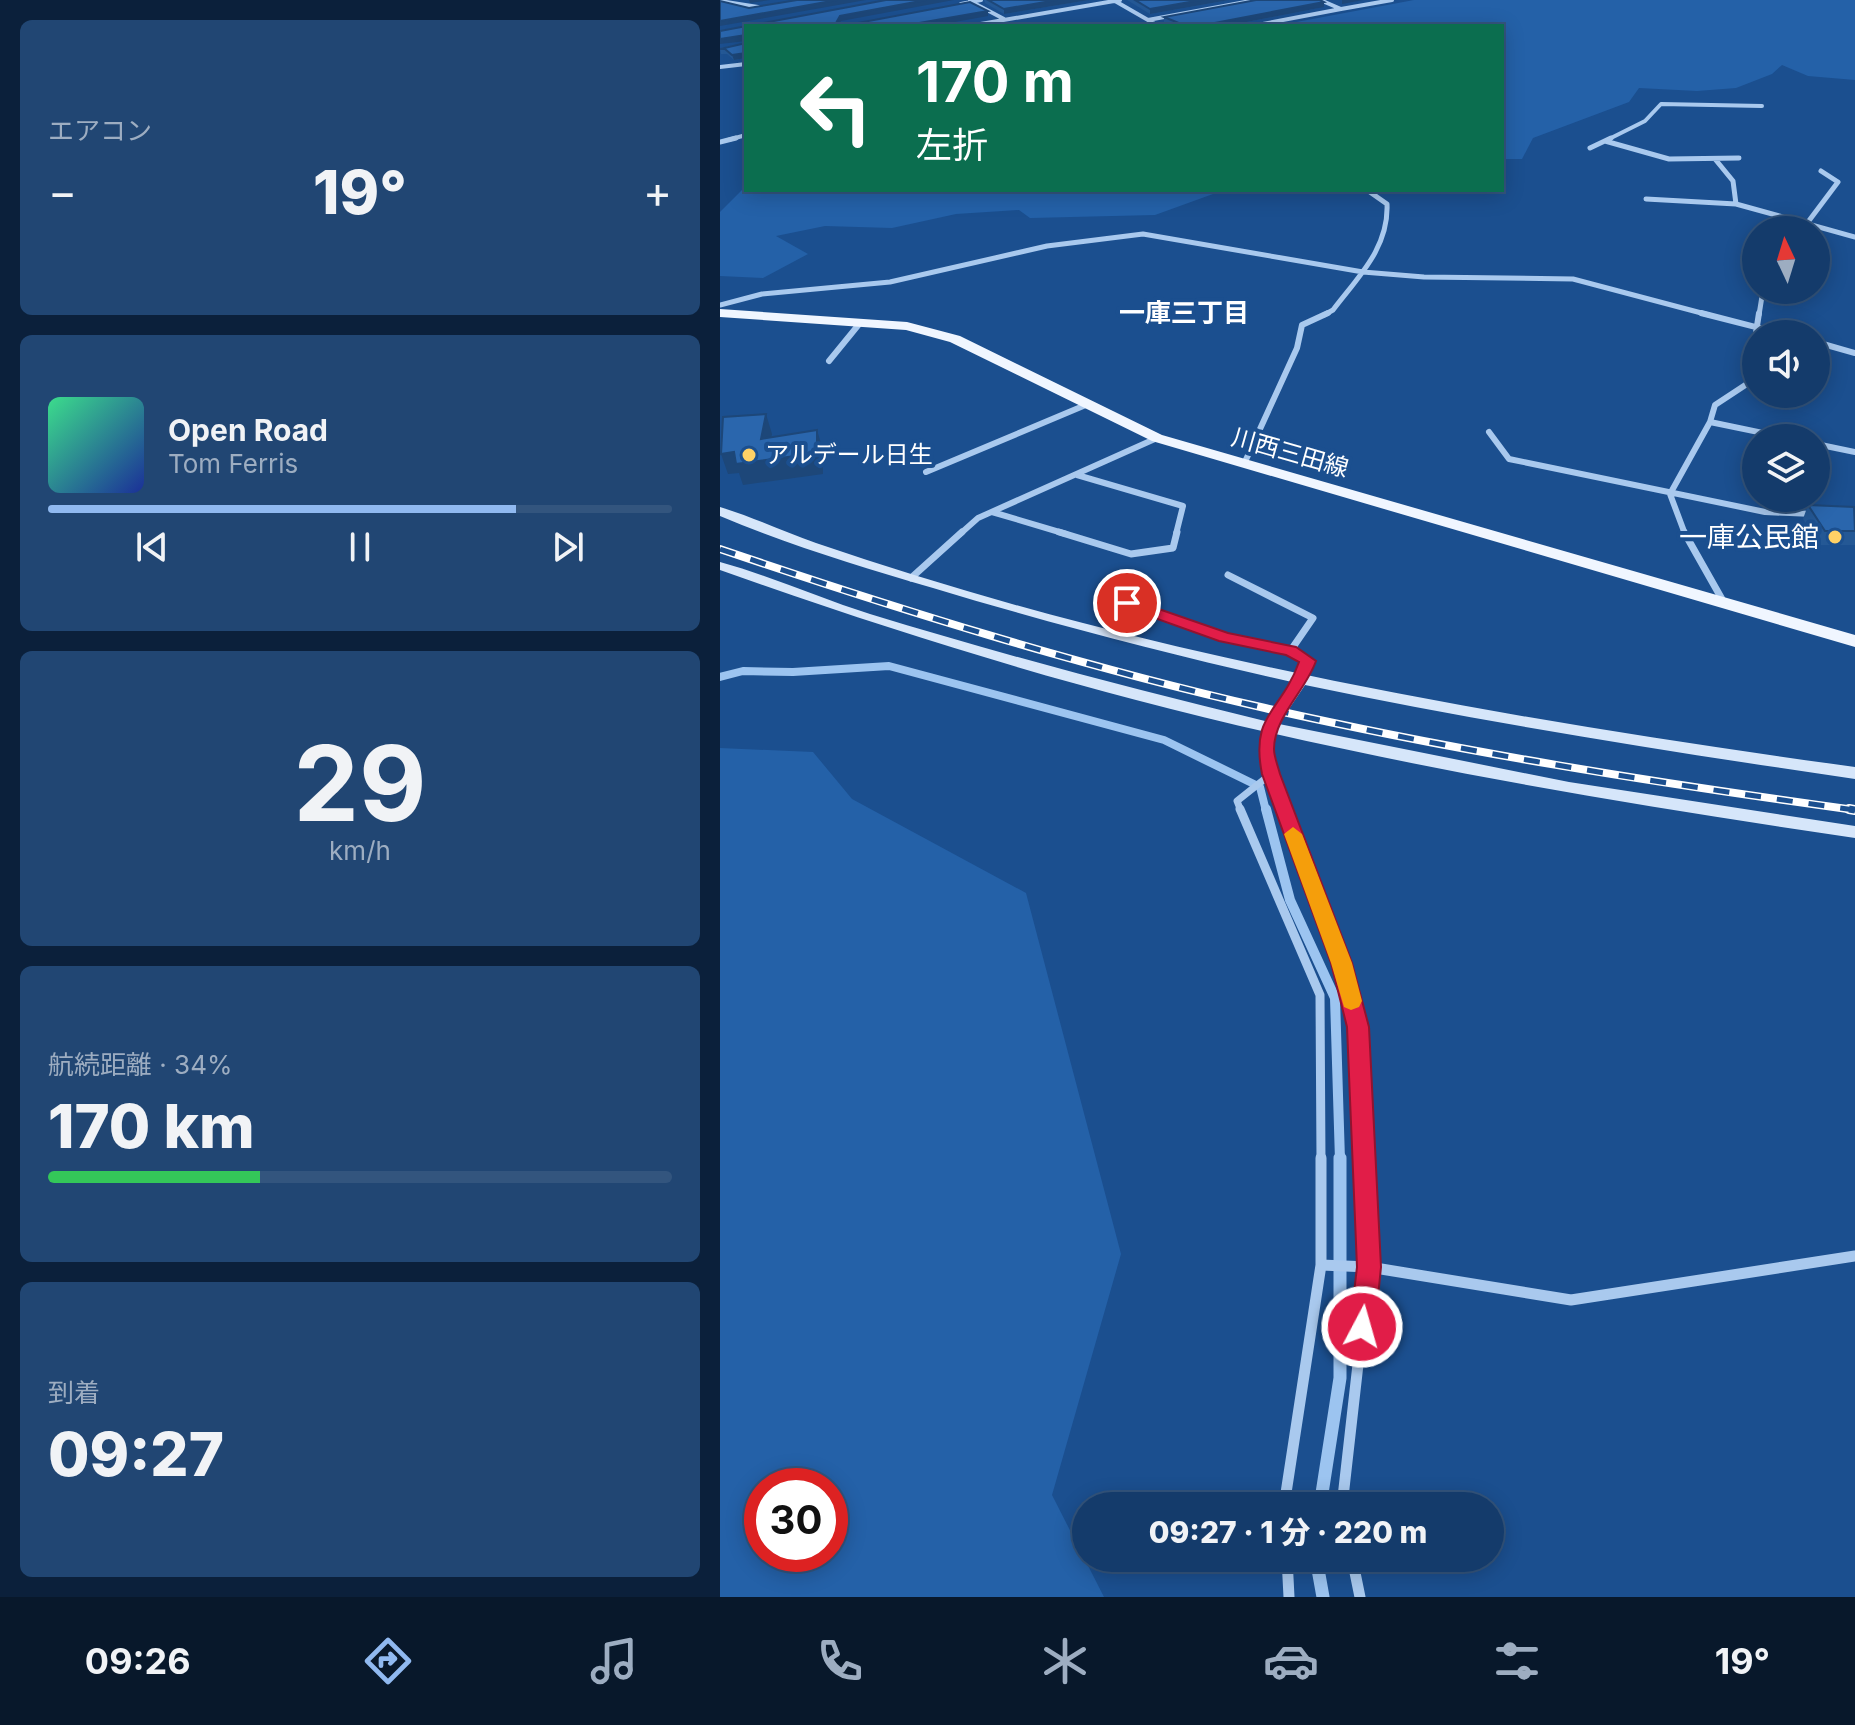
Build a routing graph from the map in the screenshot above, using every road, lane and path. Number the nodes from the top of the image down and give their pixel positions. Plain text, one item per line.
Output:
1 (981, 0) edge
2 (1117, 0) edge
3 (1256, 0) edge
4 (1320, 0) edge
5 (1392, 0) edge
6 (720, 1) edge
7 (970, 1) edge
8 (957, 4) edge
9 (763, 6) edge
10 (1341, 9) junction
11 (1004, 20) junction
12 (1148, 20) junction
13 (981, 24) edge
14 (1155, 24) edge
15 (1262, 24) edge
16 (744, 64) edge
17 (720, 67) edge
18 (1762, 106) dead end
19 (744, 136) edge
20 (1605, 141) junction
21 (720, 142) edge
22 (1590, 148) dead end
23 (1739, 158) dead end
24 (1715, 159) junction
25 (1821, 171) dead end
26 (1370, 192) edge
27 (1646, 199) dead end
28 (1736, 204) junction
29 (1786, 216) edge
30 (1813, 216) edge
31 (1830, 228) edge
32 (1855, 237) edge
33 (1363, 272) junction
34 (720, 305) edge
35 (720, 313) edge
36 (860, 323) junction
37 (1742, 323) edge
38 (1830, 346) edge
39 (1855, 353) edge
40 (829, 361) dead end
41 (1742, 387) edge
42 (1088, 404) junction
43 (1710, 422) junction
44 (1742, 429) edge
45 (1489, 432) dead end
46 (1157, 438) junction
47 (1830, 447) edge
48 (1855, 452) edge
49 (1244, 464) junction
50 (926, 472) dead end
51 (1077, 475) junction
52 (1670, 494) junction
53 (720, 511) edge
54 (992, 512) junction
55 (1825, 514) edge
56 (720, 566) edge
57 (1228, 575) dead end
58 (911, 578) junction
59 (1723, 601) junction
60 (1127, 603) dead end
61 (1855, 641) edge
62 (1291, 650) junction
63 (1301, 680) junction
64 (1270, 726) junction
65 (1855, 773) edge
66 (1271, 774) junction
67 (1855, 832) edge
68 (1855, 1256) edge
69 (1321, 1265) junction
70 (1369, 1267) junction
71 (1286, 1492) edge
72 (1344, 1492) edge
73 (1288, 1572) edge
74 (1355, 1572) edge
75 (1289, 1597) edge
76 (1360, 1597) edge

1 - 7 street
2 - 11 street
2 - 12 street
3 - 12 street
4 - 10 street
5 - 10 street
6 - 9 street
7 - 8 street
7 - 11 street
10 - 15 street
11 - 13 street
12 - 14 street
16 - 17 street
18 - 20 street
19 - 21 street
20 - 22 street
20 - 24 street
23 - 24 street
24 - 28 street
25 - 30 street
26 - 33 street
27 - 28 street
28 - 29 street
31 - 32 street
33 - 34 street
33 - 37 street
33 - 49 street
35 - 36 main road, 川西三田線
36 - 40 street
36 - 42 main road, 川西三田線
38 - 39 street
41 - 43 street
42 - 46 main road, 川西三田線
42 - 50 street
43 - 44 street
43 - 52 street
45 - 52 street
46 - 49 main road, 川西三田線
46 - 51 street
47 - 48 street
49 - 59 main road, 川西三田線
51 - 54 street
51 - 54 street
52 - 55 street
52 - 59 street
53 - 58 street
54 - 58 street
56 - 64 street
57 - 62 street
58 - 63 street
59 - 61 main road, 川西三田線
60 - 62 street
62 - 63 street
63 - 64 street
63 - 65 street
64 - 66 street
64 - 67 street
66 - 69 street
66 - 70 street
68 - 70 street
69 - 70 street
69 - 71 street
70 - 72 street
73 - 75 street
74 - 76 street

